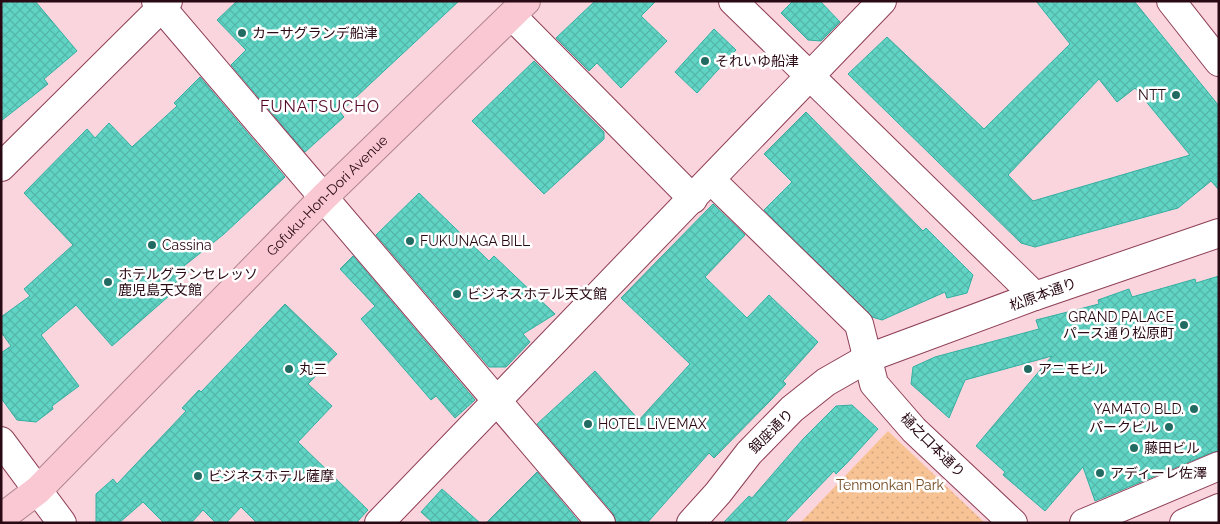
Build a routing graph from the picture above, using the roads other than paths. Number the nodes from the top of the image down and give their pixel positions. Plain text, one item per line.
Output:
1 (733, 1) edge
2 (882, 1) edge
3 (1172, 1) edge
4 (162, 3) edge
5 (519, 8) edge
6 (1219, 62) edge
7 (811, 77) junction
8 (1, 167) edge
9 (702, 189) junction
10 (324, 197) junction
11 (1219, 233) edge
12 (1035, 296) junction
13 (868, 358) junction
14 (498, 401) junction
15 (1, 441) edge
16 (1219, 466) edge
17 (38, 490) junction
18 (1219, 508) edge
19 (1, 518) edge
20 (62, 523) edge
21 (379, 523) edge
22 (601, 523) edge
23 (691, 523) edge
24 (1014, 523) edge
25 (1084, 523) edge
26 (1184, 523) edge

1 - 7 street
2 - 7 street
3 - 6 street
4 - 8 street
4 - 10 street
5 - 9 street, 樋之口本通り
5 - 10 highway, Gofuku-Hon-Dori Avenue
7 - 9 street
7 - 12 street
9 - 13 street, 樋之口本通り
9 - 14 street
10 - 14 street
10 - 17 highway, Gofuku-Hon-Dori Avenue
11 - 12 street, 松原本通り
12 - 13 street, 松原本通り
13 - 23 street, 銀座通り
13 - 24 street, 樋之口本通り
14 - 21 street
14 - 22 street
15 - 17 street
16 - 25 street
17 - 19 highway, Gofuku-Hon-Dori Avenue
17 - 20 street
18 - 26 street

